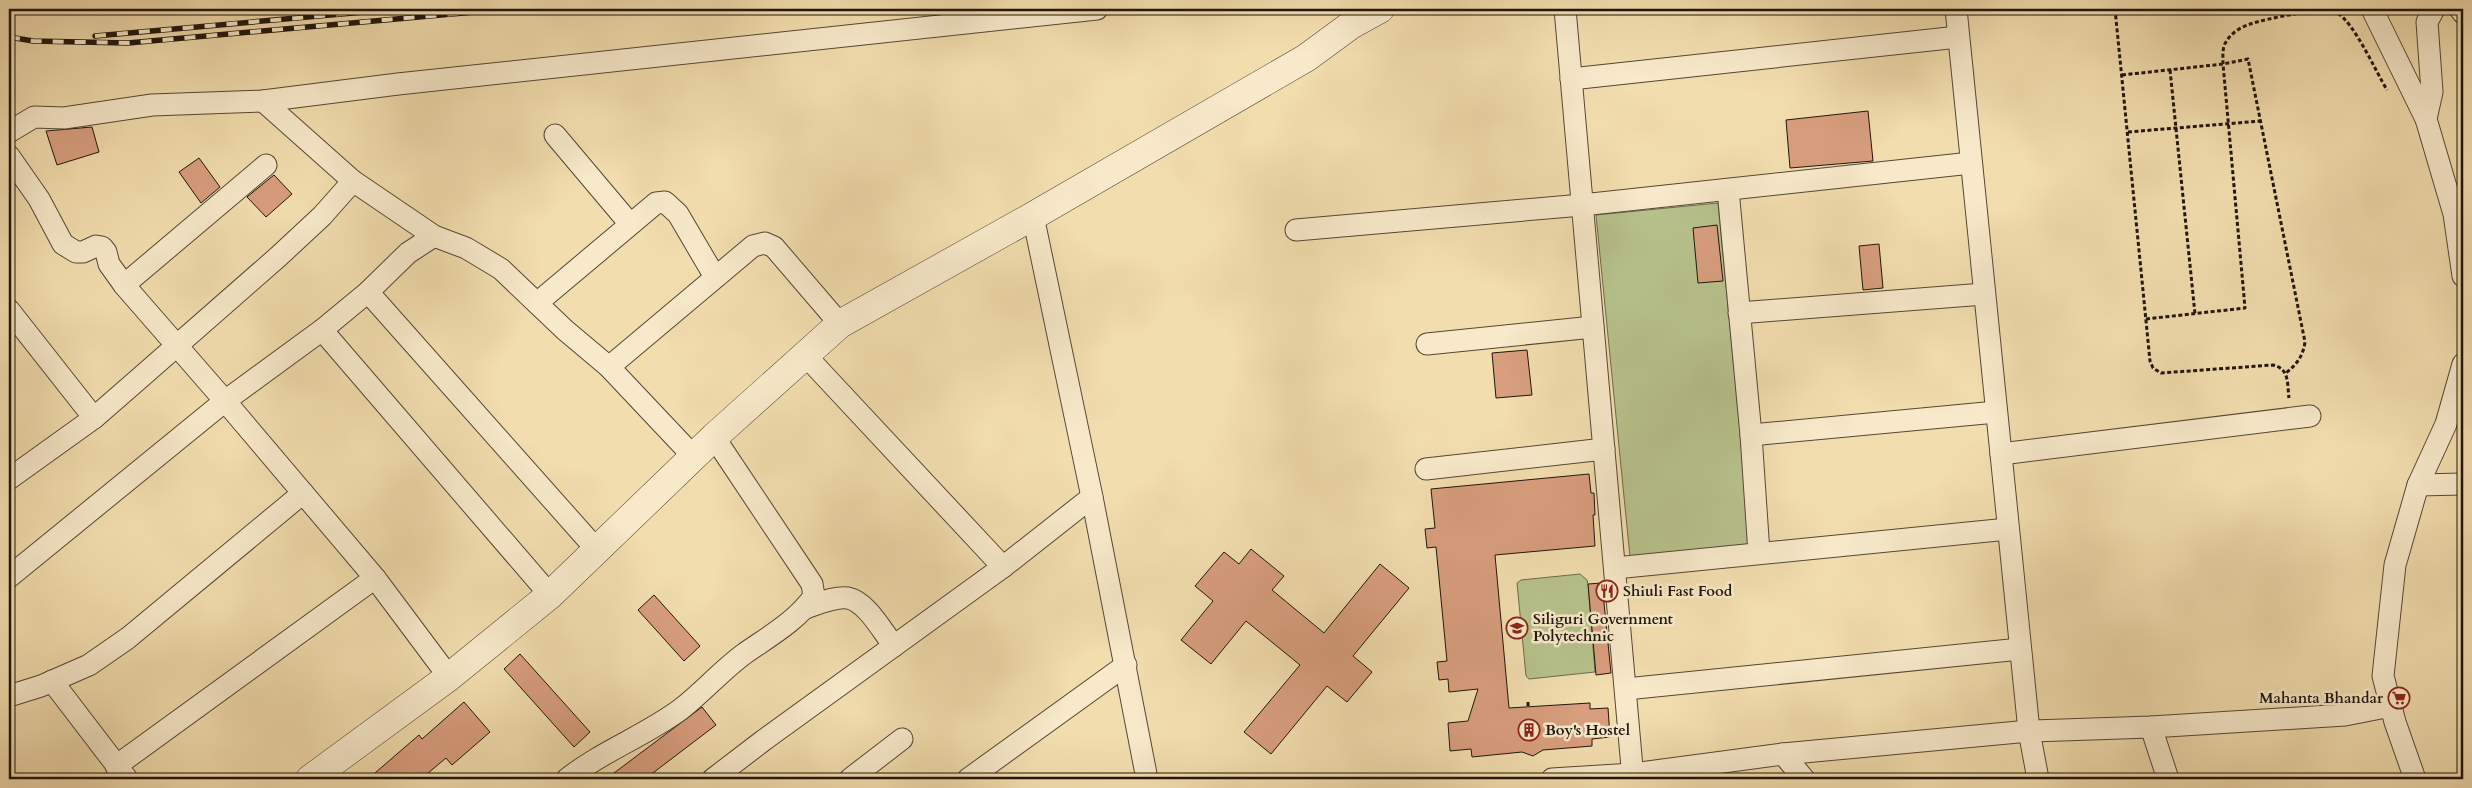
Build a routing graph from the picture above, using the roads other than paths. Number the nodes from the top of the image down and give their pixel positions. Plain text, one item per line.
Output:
1 (1097, 9) edge
2 (1380, 9) edge
3 (1564, 9) edge
4 (1956, 9) edge
5 (2372, 9) edge
6 (2434, 9) edge
7 (2460, 9) edge
8 (2463, 13) edge
9 (1958, 37) junction
10 (1571, 79) junction
11 (263, 101) junction
12 (9, 116) edge
13 (34, 117) junction
14 (2426, 119) junction
15 (9, 132) edge
16 (555, 135) dead end
17 (9, 156) edge
18 (1971, 163) junction
19 (266, 165) dead end
20 (353, 180) junction
21 (1728, 190) junction
22 (1582, 205) junction
23 (1033, 216) junction
24 (630, 224) junction
25 (1296, 230) dead end
26 (434, 236) junction
27 (2463, 276) edge
28 (715, 277) junction
29 (124, 285) junction
30 (368, 292) junction
31 (1984, 294) junction
32 (537, 303) junction
33 (9, 310) edge
34 (1739, 313) junction
35 (840, 324) junction
36 (1593, 327) junction
37 (322, 330) junction
38 (1428, 344) dead end
39 (178, 346) junction
40 (806, 356) junction
41 (2463, 364) edge
42 (609, 367) junction
43 (225, 401) junction
44 (1996, 412) junction
45 (94, 418) junction
46 (2301, 418) road end
47 (1751, 435) junction
48 (714, 437) junction
49 (1604, 450) junction
50 (2000, 454) junction
51 (693, 456) junction
52 (1426, 469) dead end
53 (9, 479) edge
54 (2463, 484) edge
55 (2418, 485) junction
56 (303, 493) junction
57 (1092, 497) junction
58 (2008, 529) junction
59 (597, 550) junction
60 (1759, 553) junction
61 (1610, 562) junction
62 (1003, 567) junction
63 (9, 577) edge
64 (375, 578) junction
65 (550, 595) junction
66 (806, 608) junction
67 (894, 646) junction
68 (2020, 649) junction
69 (1126, 665) junction
70 (449, 677) junction
71 (52, 681) junction
72 (1621, 685) junction
73 (9, 696) edge
74 (2391, 706) junction
75 (2152, 727) junction
76 (2029, 731) junction
77 (902, 739) dead end
78 (1783, 754) junction
79 (122, 772) edge
80 (322, 776) edge
81 (1633, 777) edge
82 (567, 779) edge
83 (713, 779) edge
84 (850, 779) edge
85 (968, 779) edge
86 (1147, 779) edge
87 (1552, 779) edge
88 (1804, 779) edge
89 (2038, 779) edge
90 (2168, 779) edge
91 (2415, 779) edge

1 - 11 street
2 - 23 street
3 - 10 street
4 - 9 street
5 - 14 street
6 - 14 street
7 - 8 street
9 - 10 street
9 - 18 street
10 - 22 street
11 - 13 street
11 - 20 street
12 - 13 street
13 - 15 street
14 - 27 street
16 - 24 street
17 - 29 street
18 - 21 street
18 - 31 street
19 - 29 street
20 - 26 street
20 - 39 street
21 - 22 street
21 - 34 street
22 - 25 street
22 - 36 street
23 - 35 street
23 - 57 street
24 - 28 street
24 - 32 street
26 - 30 street
26 - 32 street
28 - 35 street
28 - 42 street
29 - 39 street
30 - 37 street
30 - 59 street
31 - 34 street
31 - 44 street
32 - 42 street
33 - 45 street
34 - 47 street
35 - 40 street
36 - 38 street
36 - 49 street
37 - 43 street
37 - 65 street
39 - 43 street
39 - 45 street
40 - 48 street
40 - 62 street
41 - 55 street
42 - 51 street
43 - 56 street
43 - 63 street
44 - 47 street
44 - 50 street
45 - 53 street
46 - 50 street
47 - 60 street
48 - 51 street
48 - 66 street
49 - 52 street
49 - 61 street
50 - 58 street
51 - 59 street
54 - 55 street
55 - 74 street
56 - 64 street
56 - 71 street
57 - 62 street
57 - 69 street
58 - 60 street
58 - 68 street
59 - 65 street
60 - 61 street
61 - 72 street
62 - 67 street
64 - 70 street
64 - 79 street
65 - 70 street
66 - 67 street
66 - 82 street
67 - 83 street
68 - 72 street
68 - 76 street
69 - 85 street
69 - 86 street
70 - 80 street
71 - 73 street
71 - 79 street
72 - 81 street
74 - 75 street
74 - 91 street
75 - 76 street
75 - 90 street
76 - 78 street
76 - 89 street
77 - 84 street
78 - 81 street
78 - 88 street
81 - 87 street

